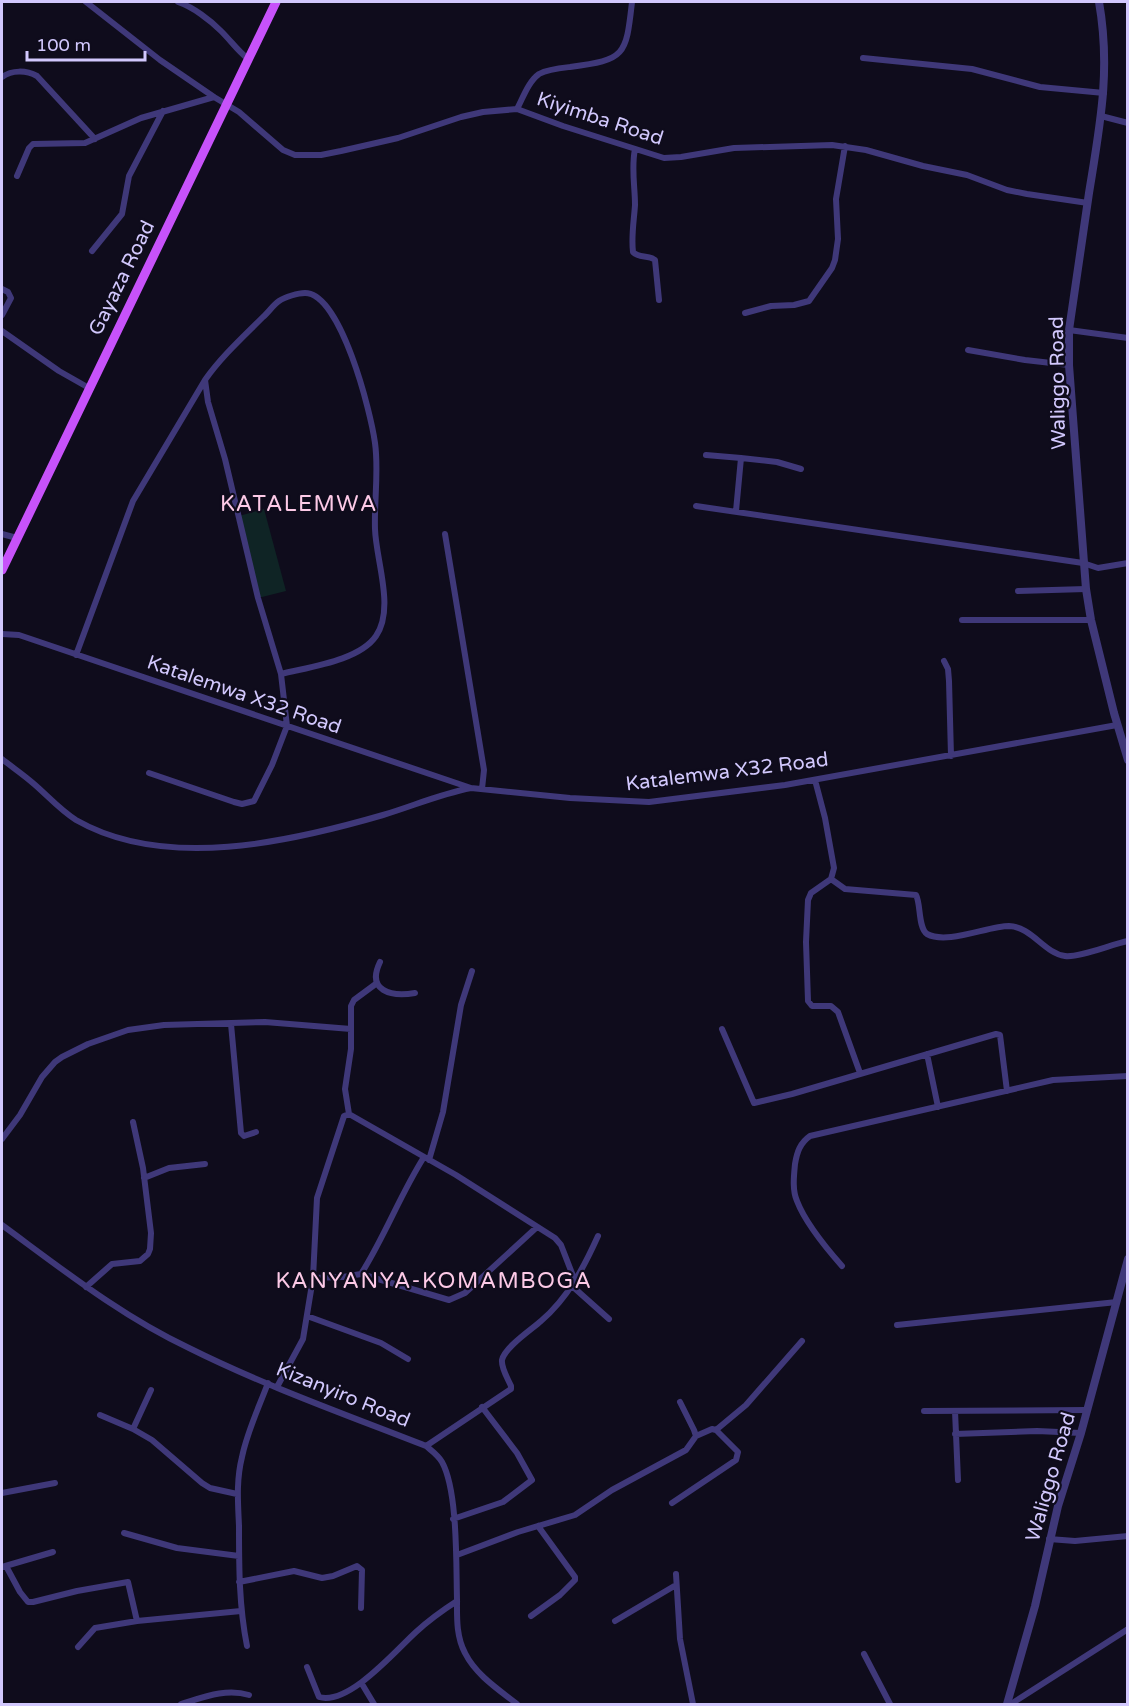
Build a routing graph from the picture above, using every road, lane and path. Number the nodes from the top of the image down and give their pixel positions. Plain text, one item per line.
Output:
1 (86, 2) edge
2 (177, 2) edge
3 (276, 2) edge
4 (632, 2) edge
5 (1099, 2) edge
6 (863, 58) dead end
7 (248, 59) junction
8 (2, 77) edge
9 (1104, 93) junction
10 (214, 98) junction
11 (226, 105) junction
12 (517, 109) junction
13 (164, 111) junction
14 (1101, 116) junction
15 (1128, 123) edge
16 (95, 139) junction
17 (845, 147) junction
18 (635, 149) junction
19 (17, 176) dead end
20 (1088, 203) junction
21 (92, 251) dead end
22 (2, 289) edge
23 (659, 300) dead end
24 (745, 313) dead end
25 (2, 315) edge
26 (1069, 330) junction
27 (2, 331) edge
28 (1128, 338) edge
29 (968, 350) dead end
30 (1069, 365) junction
31 (205, 380) junction
32 (89, 388) junction
33 (706, 455) dead end
34 (741, 458) junction
35 (801, 469) dead end
36 (696, 506) dead end
37 (736, 511) junction
38 (2, 534) edge
39 (445, 534) dead end
40 (17, 538) junction
41 (1083, 563) junction
42 (1128, 563) edge
43 (2, 570) edge
44 (1086, 589) junction
45 (1018, 591) dead end
46 (962, 620) dead end
47 (1091, 620) junction
48 (2, 634) edge
49 (76, 655) junction
50 (945, 661) dead end
51 (281, 674) junction
52 (1117, 725) junction
53 (287, 726) junction
54 (951, 756) junction
55 (2, 759) edge
56 (1128, 760) edge
57 (149, 774) dead end
58 (815, 780) junction
59 (471, 788) junction
60 (482, 789) junction
61 (831, 879) junction
62 (1128, 941) edge
63 (380, 962) dead end
64 (472, 971) dead end
65 (377, 983) junction
66 (415, 993) dead end
67 (231, 1024) junction
68 (351, 1029) junction
69 (722, 1029) dead end
70 (927, 1054) junction
71 (860, 1073) junction
72 (1128, 1076) edge
73 (1007, 1091) junction
74 (938, 1107) junction
75 (349, 1114) junction
76 (133, 1122) dead end
77 (256, 1132) dead end
78 (2, 1138) edge
79 (426, 1159) junction
80 (205, 1164) dead end
81 (144, 1178) junction
82 (2, 1225) edge
83 (537, 1227) junction
84 (598, 1236) dead end
85 (1128, 1259) edge
86 (842, 1266) dead end
87 (361, 1274) junction
88 (313, 1278) junction
89 (574, 1284) junction
90 (86, 1287) junction
91 (1117, 1302) junction
92 (307, 1316) junction
93 (609, 1319) dead end
94 (897, 1325) dead end
95 (802, 1341) dead end
96 (408, 1359) dead end
97 (268, 1383) junction
98 (277, 1387) junction
99 (151, 1390) dead end
100 (680, 1402) dead end
101 (482, 1407) junction
102 (955, 1410) junction
103 (1087, 1410) junction
104 (924, 1411) dead end
105 (100, 1415) dead end
106 (133, 1429) junction
107 (716, 1430) junction
108 (1080, 1433) junction
109 (955, 1434) junction
110 (696, 1436) junction
111 (426, 1446) junction
112 (958, 1480) dead end
113 (55, 1484) dead end
114 (2, 1493) edge
115 (237, 1494) junction
116 (672, 1503) dead end
117 (453, 1519) junction
118 (538, 1526) junction
119 (124, 1533) dead end
120 (1128, 1536) edge
121 (1049, 1539) junction
122 (53, 1552) dead end
123 (239, 1556) junction
124 (457, 1556) junction
125 (4, 1567) edge
126 (676, 1574) dead end
127 (239, 1582) junction
128 (676, 1585) junction
129 (457, 1601) junction
130 (362, 1608) dead end
131 (241, 1611) junction
132 (531, 1616) dead end
133 (137, 1621) junction
134 (615, 1621) dead end
135 (1128, 1629) edge
136 (247, 1646) dead end
137 (78, 1647) dead end
138 (864, 1654) dead end
139 (307, 1667) dead end
140 (362, 1684) junction
141 (249, 1695) dead end
142 (181, 1704) edge
143 (374, 1704) edge
144 (517, 1704) edge
145 (693, 1704) edge
146 (891, 1704) edge
147 (1009, 1704) edge

1 - 10 street, Kiyimba Road
2 - 7 street
3 - 7 main road, Gayaza Road
4 - 12 street
5 - 9 street, Waliggo Road
6 - 9 street
7 - 11 main road, Gayaza Road
8 - 16 street
9 - 14 street, Waliggo Road
10 - 11 street, Kiyimba Road
10 - 13 street
11 - 12 street, Kiyimba Road
11 - 32 main road, Gayaza Road
12 - 18 street, Kiyimba Road
13 - 16 street
13 - 21 street
14 - 15 street
14 - 20 street, Waliggo Road
16 - 19 street
17 - 18 street, Kiyimba Road
17 - 20 street, Kiyimba Road
17 - 24 street
18 - 23 street
20 - 26 street, Waliggo Road
22 - 25 street
26 - 28 street
26 - 30 street, Waliggo Road
27 - 32 street
29 - 30 street
30 - 41 street, Waliggo Road
31 - 49 street
31 - 51 street
31 - 51 street
32 - 40 main road, Gayaza Road
33 - 34 street
34 - 35 street
34 - 37 street
36 - 37 street
37 - 41 street
38 - 40 street
39 - 60 street
40 - 43 main road, Gayaza Road
41 - 42 street
41 - 44 street, Waliggo Road
44 - 45 street
44 - 47 street, Waliggo Road
46 - 47 street
47 - 52 street, Waliggo Road
48 - 49 street, Katalemwa X32 Road
49 - 53 street, Katalemwa X32 Road
50 - 54 street
51 - 53 street
52 - 54 street, Katalemwa X32 Road
52 - 56 street, Waliggo Road
53 - 57 street
53 - 59 street, Katalemwa X32 Road
54 - 58 street, Katalemwa X32 Road
55 - 59 street
58 - 60 street, Katalemwa X32 Road
58 - 61 street
59 - 60 street, Katalemwa X32 Road
61 - 62 street
61 - 71 street
63 - 65 street
64 - 79 street
65 - 66 street
65 - 68 street
67 - 68 street
67 - 77 street
67 - 78 street
68 - 75 street
69 - 71 street
70 - 71 street
70 - 73 street
70 - 74 street
72 - 73 street
73 - 74 street
74 - 86 street
75 - 79 street
75 - 88 street
76 - 81 street
79 - 83 street
79 - 87 street
80 - 81 street
81 - 90 street
82 - 90 street, Kizanyiro Road
83 - 87 street
83 - 89 street
84 - 89 street
85 - 91 street, Waliggo Road
87 - 88 street
88 - 92 street
89 - 93 street
89 - 101 street
90 - 97 street, Kizanyiro Road
91 - 94 street
91 - 103 street, Waliggo Road
92 - 96 street
92 - 98 street
95 - 107 street
97 - 98 street, Kizanyiro Road
97 - 115 street
98 - 111 street, Kizanyiro Road
99 - 106 street
100 - 110 street
101 - 111 street
101 - 117 street
102 - 103 street
102 - 104 street
102 - 109 street
103 - 108 street, Waliggo Road
105 - 106 street
106 - 115 street
107 - 110 street
107 - 116 street
108 - 109 street
108 - 121 street, Waliggo Road
109 - 112 street
110 - 118 street
111 - 117 street, Kizanyiro Road
113 - 114 street
115 - 123 street
117 - 124 street, Kizanyiro Road
118 - 124 street
118 - 132 street
119 - 123 street
120 - 121 street
121 - 147 street, Waliggo Road
122 - 125 street
123 - 127 street
124 - 129 street, Kizanyiro Road
125 - 133 street
126 - 128 street
127 - 130 street
127 - 131 street
128 - 134 street
128 - 145 street
129 - 140 street
129 - 144 street, Kizanyiro Road
131 - 133 street
131 - 136 street
133 - 137 street
135 - 147 street
138 - 146 street
139 - 140 street
140 - 143 street
141 - 142 street

